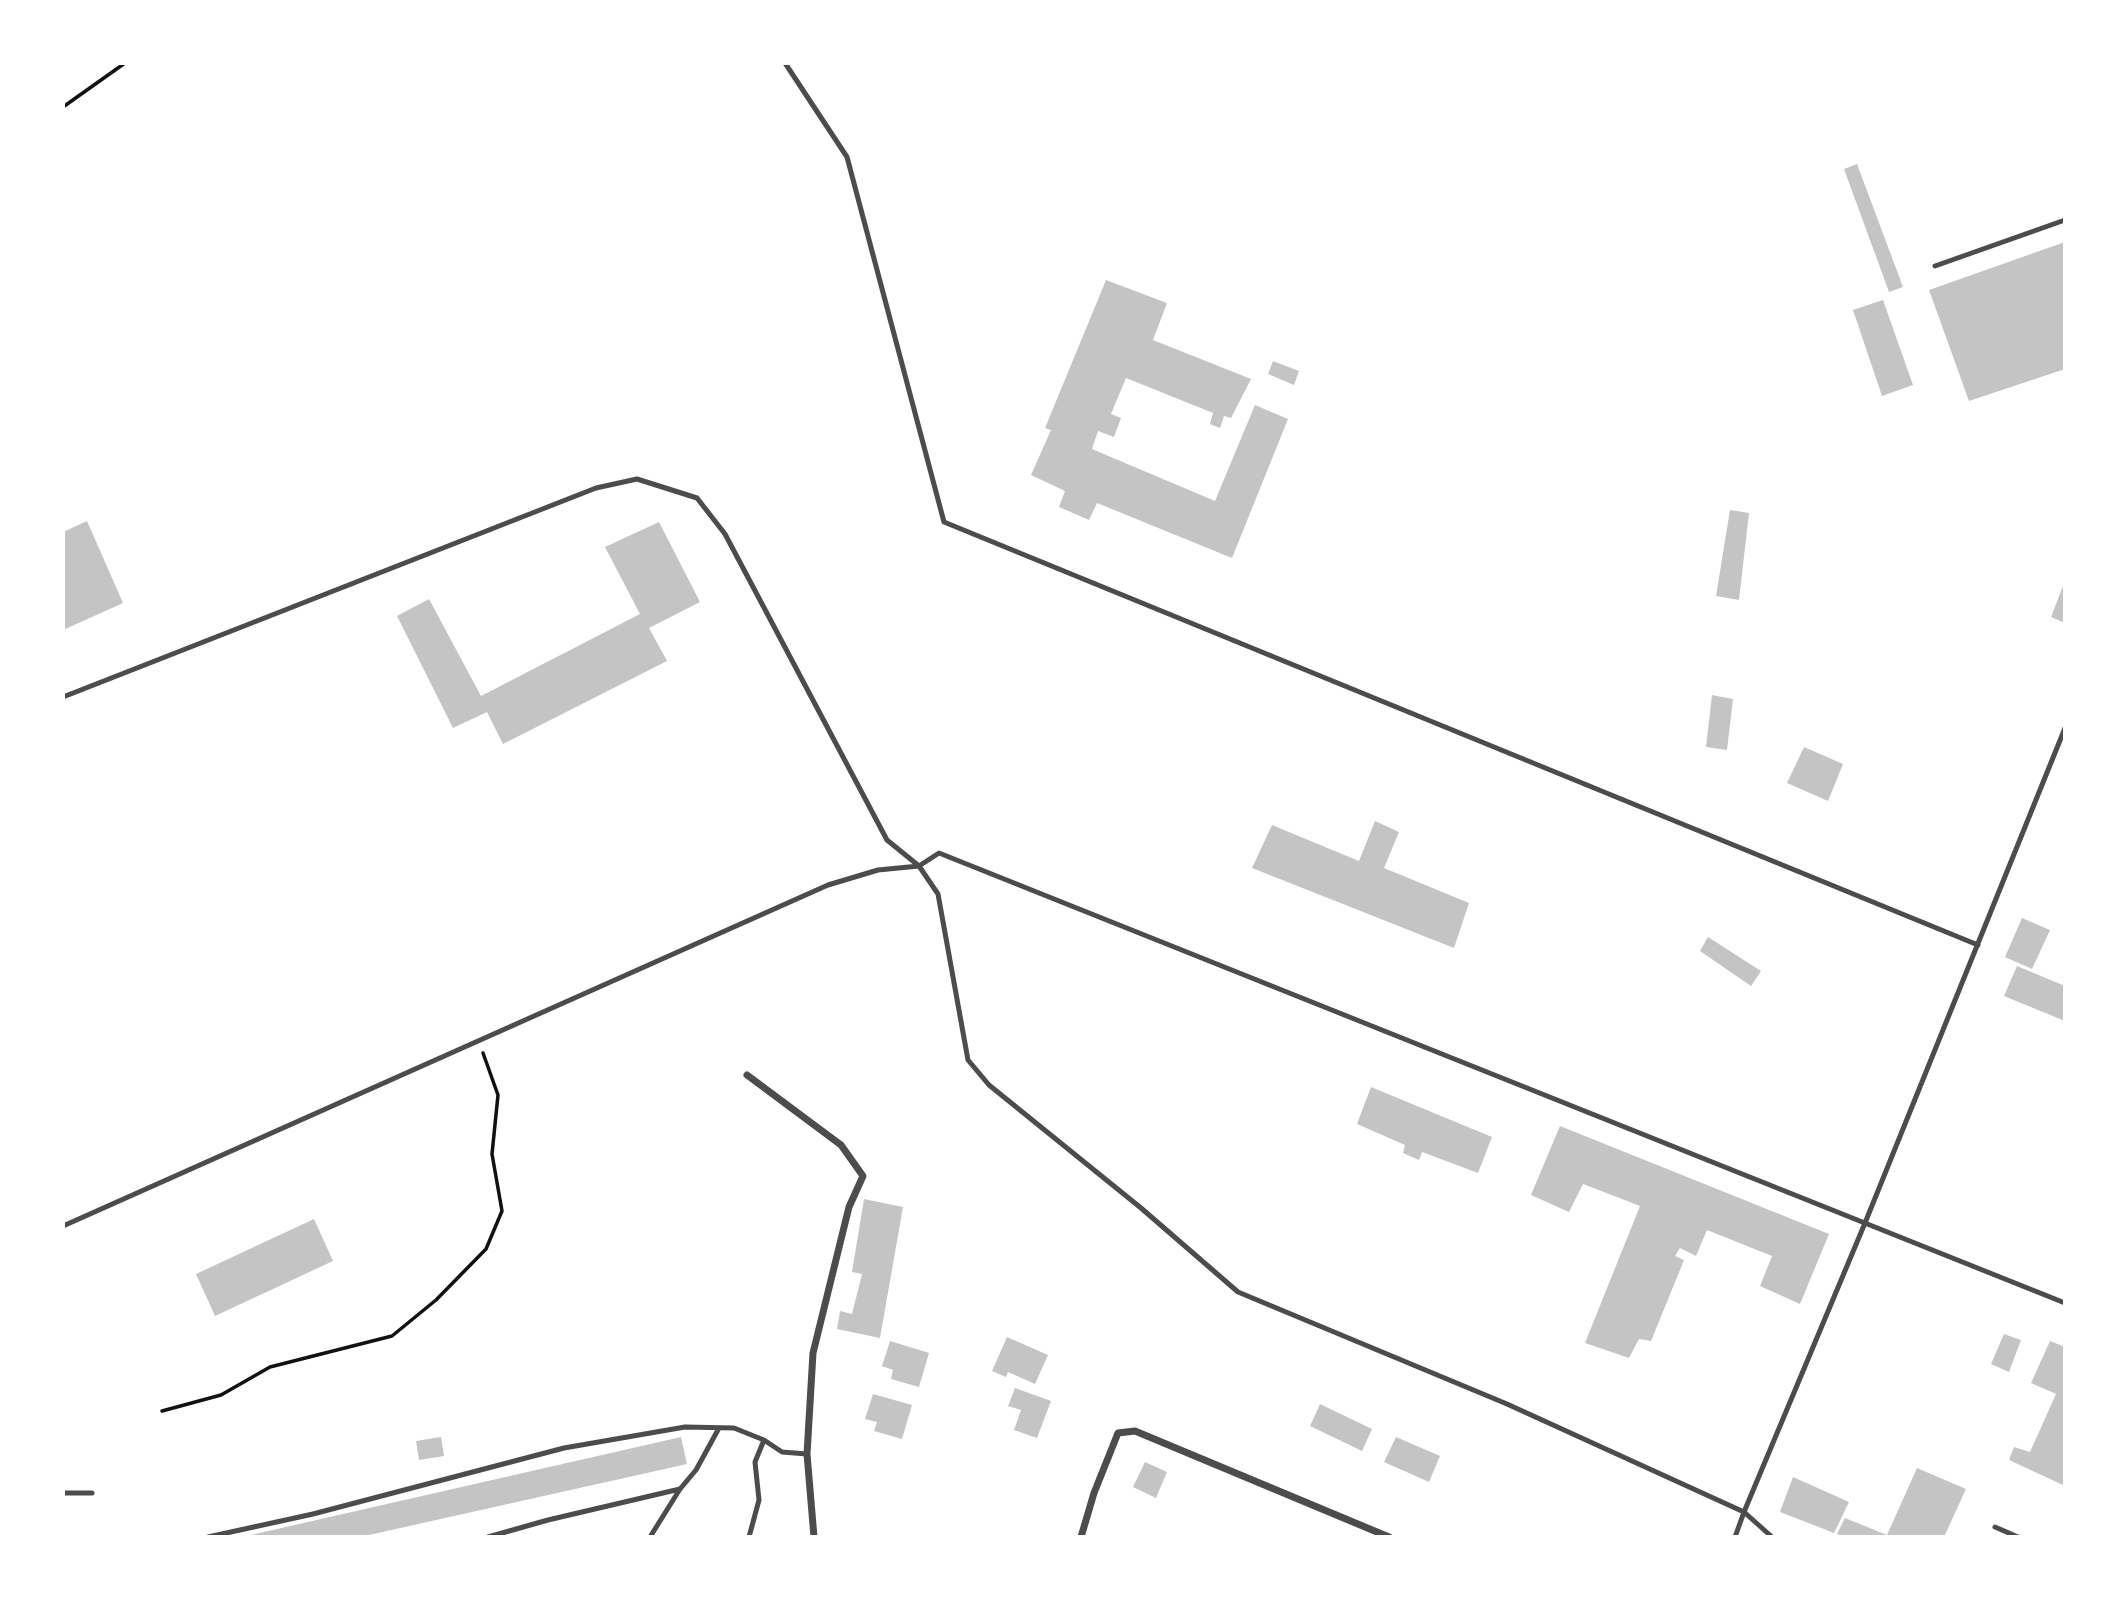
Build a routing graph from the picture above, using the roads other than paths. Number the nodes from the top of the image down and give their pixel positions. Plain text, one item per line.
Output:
1 (785, 63) edge
2 (2065, 220) edge
3 (1935, 266) dead end
4 (63, 696) edge
5 (2065, 728) edge
6 (919, 866) junction
7 (1978, 945) junction
8 (747, 1075) dead end
9 (1866, 1223) junction
10 (63, 1226) edge
11 (2065, 1303) edge
12 (719, 1428) junction
13 (764, 1440) junction
14 (807, 1454) junction
15 (680, 1489) junction
16 (63, 1493) edge
17 (92, 1493) dead end
18 (1744, 1512) junction
19 (1995, 1527) dead end
20 (208, 1537) edge
21 (488, 1537) edge
22 (650, 1537) edge
23 (749, 1537) edge
24 (814, 1537) edge
25 (1081, 1537) edge
26 (1389, 1537) edge
27 (1735, 1537) edge
28 (1772, 1537) edge
29 (2018, 1537) edge

1 - 7 lane
2 - 3 lane
4 - 6 lane
5 - 7 lane
6 - 9 lane
6 - 10 lane
6 - 18 lane
7 - 9 lane
8 - 14 street
9 - 11 lane
9 - 18 lane
12 - 13 lane
12 - 15 lane
12 - 20 lane
13 - 14 lane
13 - 23 lane
14 - 24 street
15 - 21 lane
15 - 22 lane
16 - 17 lane
18 - 27 lane
18 - 28 lane
19 - 29 lane
25 - 26 street

